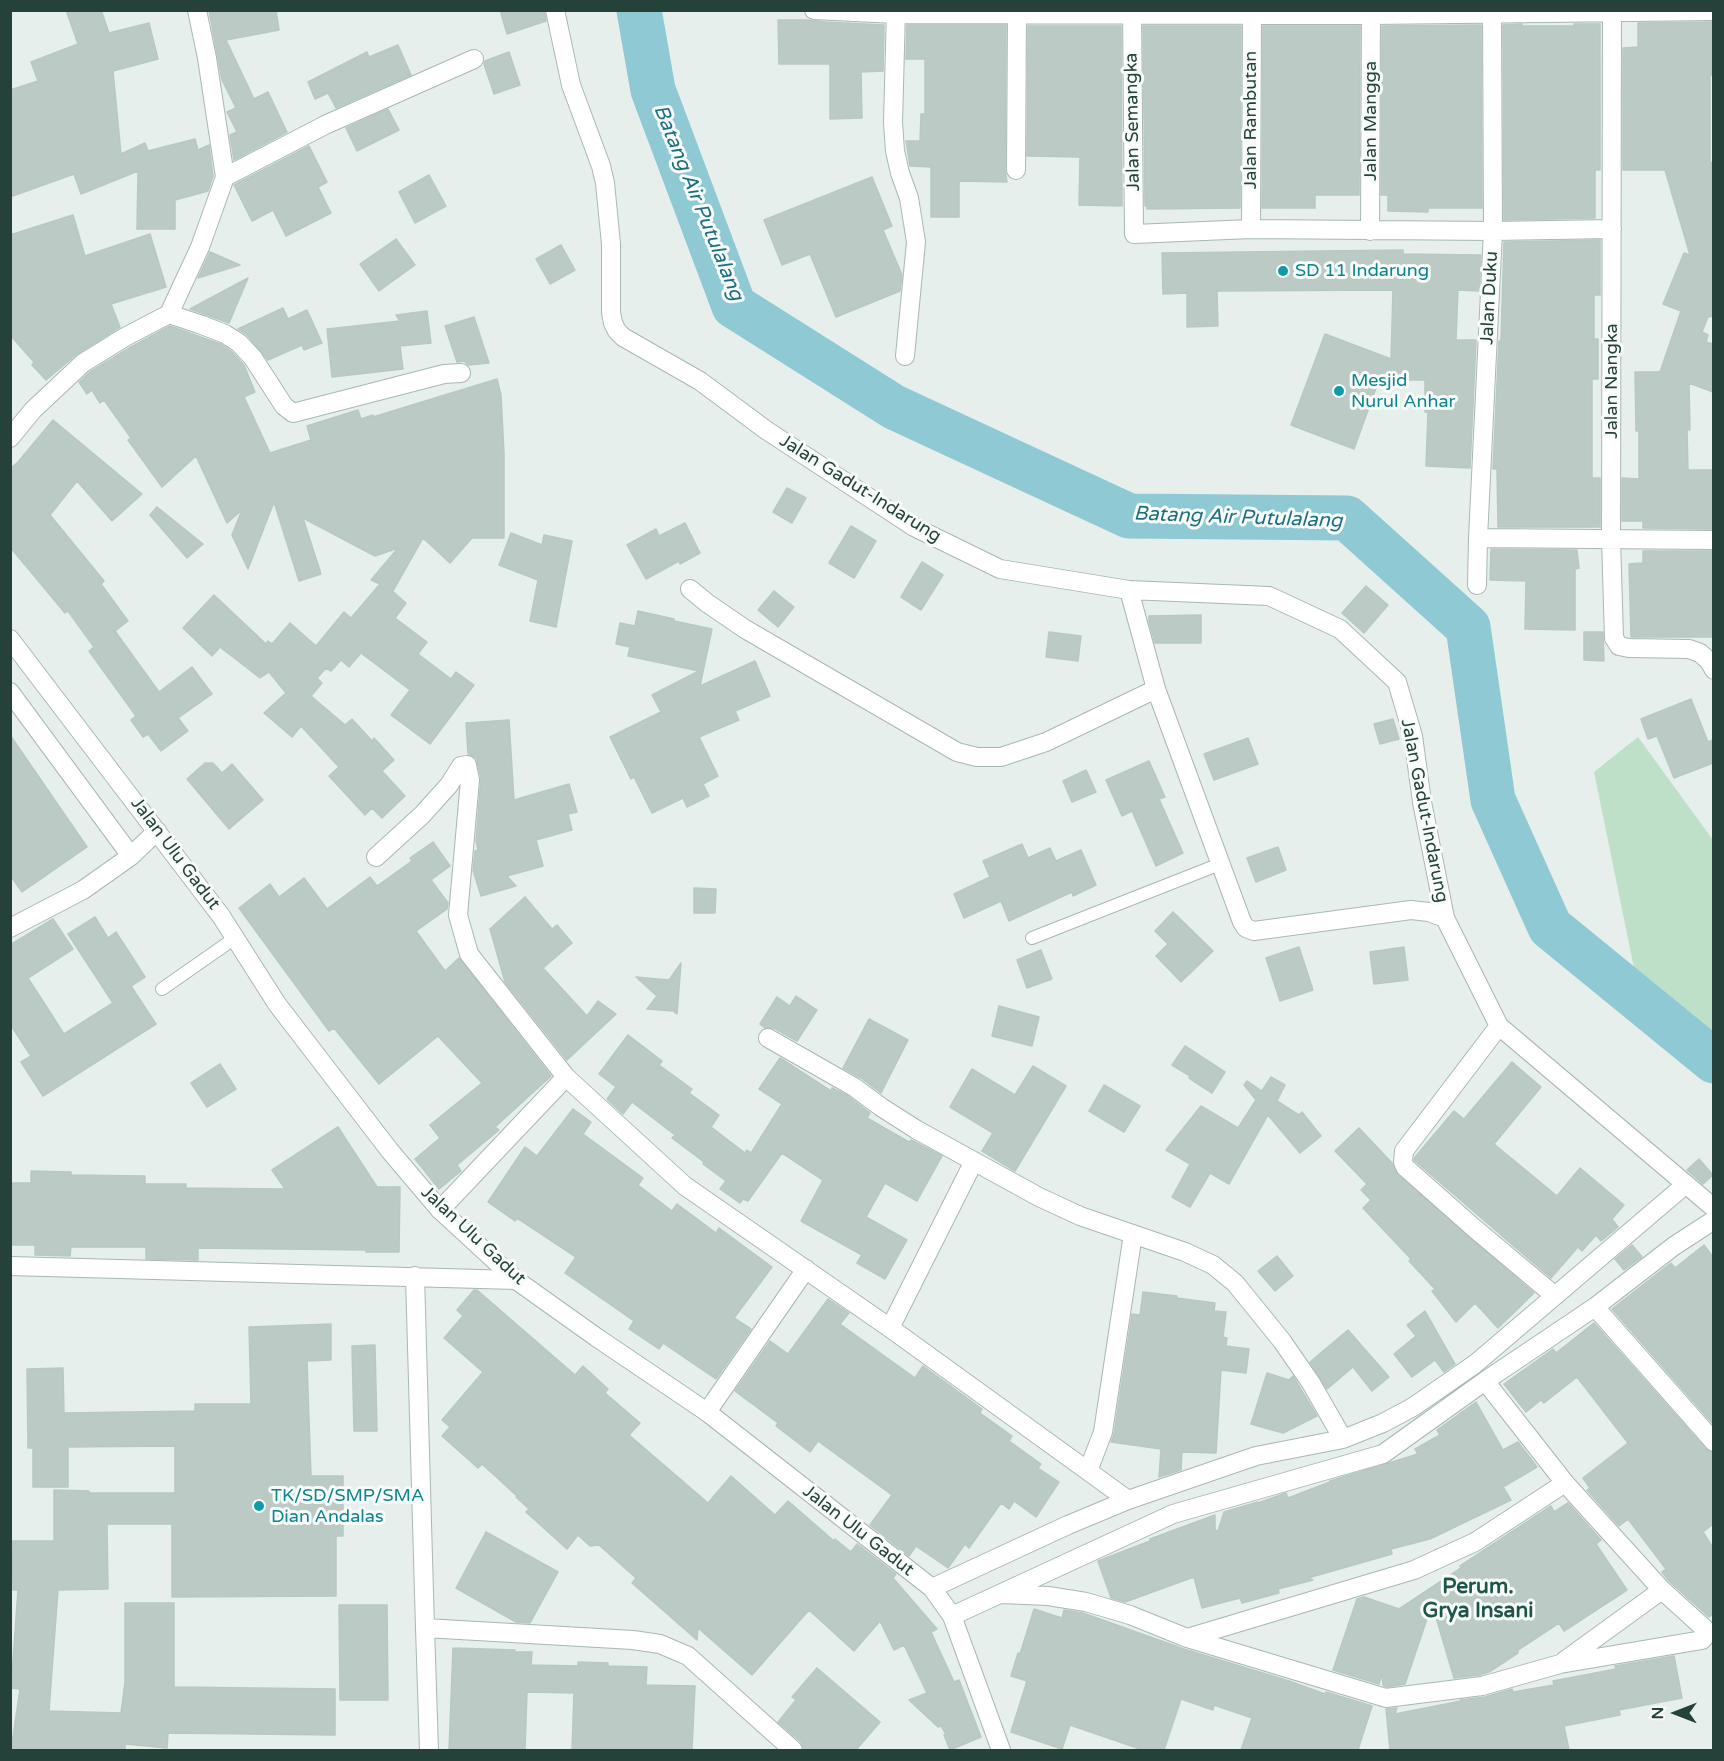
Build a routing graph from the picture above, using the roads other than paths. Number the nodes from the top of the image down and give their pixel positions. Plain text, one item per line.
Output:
1 (197, 10) edge
2 (555, 10) edge
3 (814, 10) edge
4 (1713, 10) edge
5 (896, 12) edge
6 (1017, 12) edge
7 (1132, 12) edge
8 (1252, 12) edge
9 (1492, 12) edge
10 (1612, 12) edge
11 (1371, 13) edge
12 (474, 59) dead end
13 (1016, 170) dead end
14 (225, 177) junction
15 (1251, 229) junction
16 (1612, 229) junction
17 (1370, 231) junction
18 (1493, 231) junction
19 (169, 314) junction
20 (904, 356) dead end
21 (461, 373) dead end
22 (10, 438) edge
23 (1478, 538) junction
24 (1611, 539) junction
25 (1713, 540) edge
26 (1478, 585) dead end
27 (690, 589) dead end
28 (1129, 590) junction
29 (10, 639) edge
30 (1713, 670) edge
31 (1156, 689) junction
32 (10, 692) edge
33 (158, 831) junction
34 (131, 856) junction
35 (376, 857) dead end
36 (1220, 864) junction
37 (1444, 918) junction
38 (10, 928) edge
39 (235, 938) junction
40 (1032, 938) dead end
41 (162, 989) dead end
42 (1499, 1026) junction
43 (768, 1038) dead end
44 (566, 1077) junction
45 (974, 1161) junction
46 (1685, 1185) junction
47 (1713, 1208) edge
48 (440, 1210) junction
49 (1713, 1220) edge
50 (1133, 1234) junction
51 (10, 1266) edge
52 (806, 1269) junction
53 (415, 1276) junction
54 (516, 1280) junction
55 (1555, 1296) junction
56 (1595, 1307) junction
57 (890, 1328) junction
58 (1485, 1381) junction
59 (707, 1412) junction
60 (1343, 1439) junction
61 (1713, 1442) edge
62 (1088, 1471) junction
63 (1565, 1483) junction
64 (1128, 1500) junction
65 (932, 1588) junction
66 (1662, 1590) junction
67 (1002, 1594) junction
68 (952, 1616) junction
69 (425, 1628) junction
70 (1187, 1638) junction
71 (1560, 1664) junction
72 (429, 1750) edge
73 (793, 1750) edge
74 (1000, 1750) edge

1 - 14 street
2 - 28 street, Jalan Gadut-Indarung
3 - 5 street
4 - 10 street
5 - 6 street
5 - 20 street
6 - 7 street
6 - 13 street
7 - 8 street
7 - 15 street, Jalan Semangka
8 - 11 street
8 - 15 street, Jalan Rambutan
9 - 10 street
9 - 11 street
9 - 18 street, Jalan Duku
10 - 16 street, Jalan Nangka
11 - 17 street, Jalan Mangga
12 - 14 street
14 - 19 street
15 - 17 street
16 - 18 street
16 - 24 street, Jalan Nangka
17 - 18 street
18 - 23 street, Jalan Duku
19 - 21 street
19 - 22 street
23 - 24 street
23 - 26 street, Jalan Duku
24 - 25 street
24 - 30 street, Jalan Nangka
27 - 31 street
28 - 31 street
28 - 37 street, Jalan Gadut-Indarung
29 - 33 street, Jalan Ulu Gadut
31 - 36 street
32 - 34 street
33 - 34 street
33 - 39 street, Jalan Ulu Gadut
34 - 38 street
35 - 44 street
36 - 37 street
36 - 40 lane
37 - 42 street, Jalan Gadut-Indarung
39 - 41 lane
39 - 48 street, Jalan Ulu Gadut
42 - 46 street, Jalan Gadut-Indarung
42 - 55 street
43 - 45 street
44 - 48 street
44 - 52 street
45 - 50 street
45 - 57 street
46 - 47 street, Jalan Gadut-Indarung
46 - 55 street
48 - 54 street, Jalan Ulu Gadut
49 - 56 street
50 - 60 street
50 - 62 street
51 - 53 street
52 - 57 street
52 - 59 street
53 - 54 street
53 - 69 street
54 - 59 street, Jalan Ulu Gadut
55 - 60 street
56 - 58 street
56 - 61 street
57 - 62 street
58 - 63 street
58 - 67 street
59 - 65 street, Jalan Ulu Gadut
60 - 64 street
62 - 64 street
63 - 66 street
63 - 70 street
64 - 65 street
65 - 68 street, Jalan Ulu Gadut
66 - 71 street
66 - 71 street
67 - 68 street
67 - 70 street
68 - 74 street, Jalan Ulu Gadut
69 - 72 street
69 - 73 street
70 - 71 street

